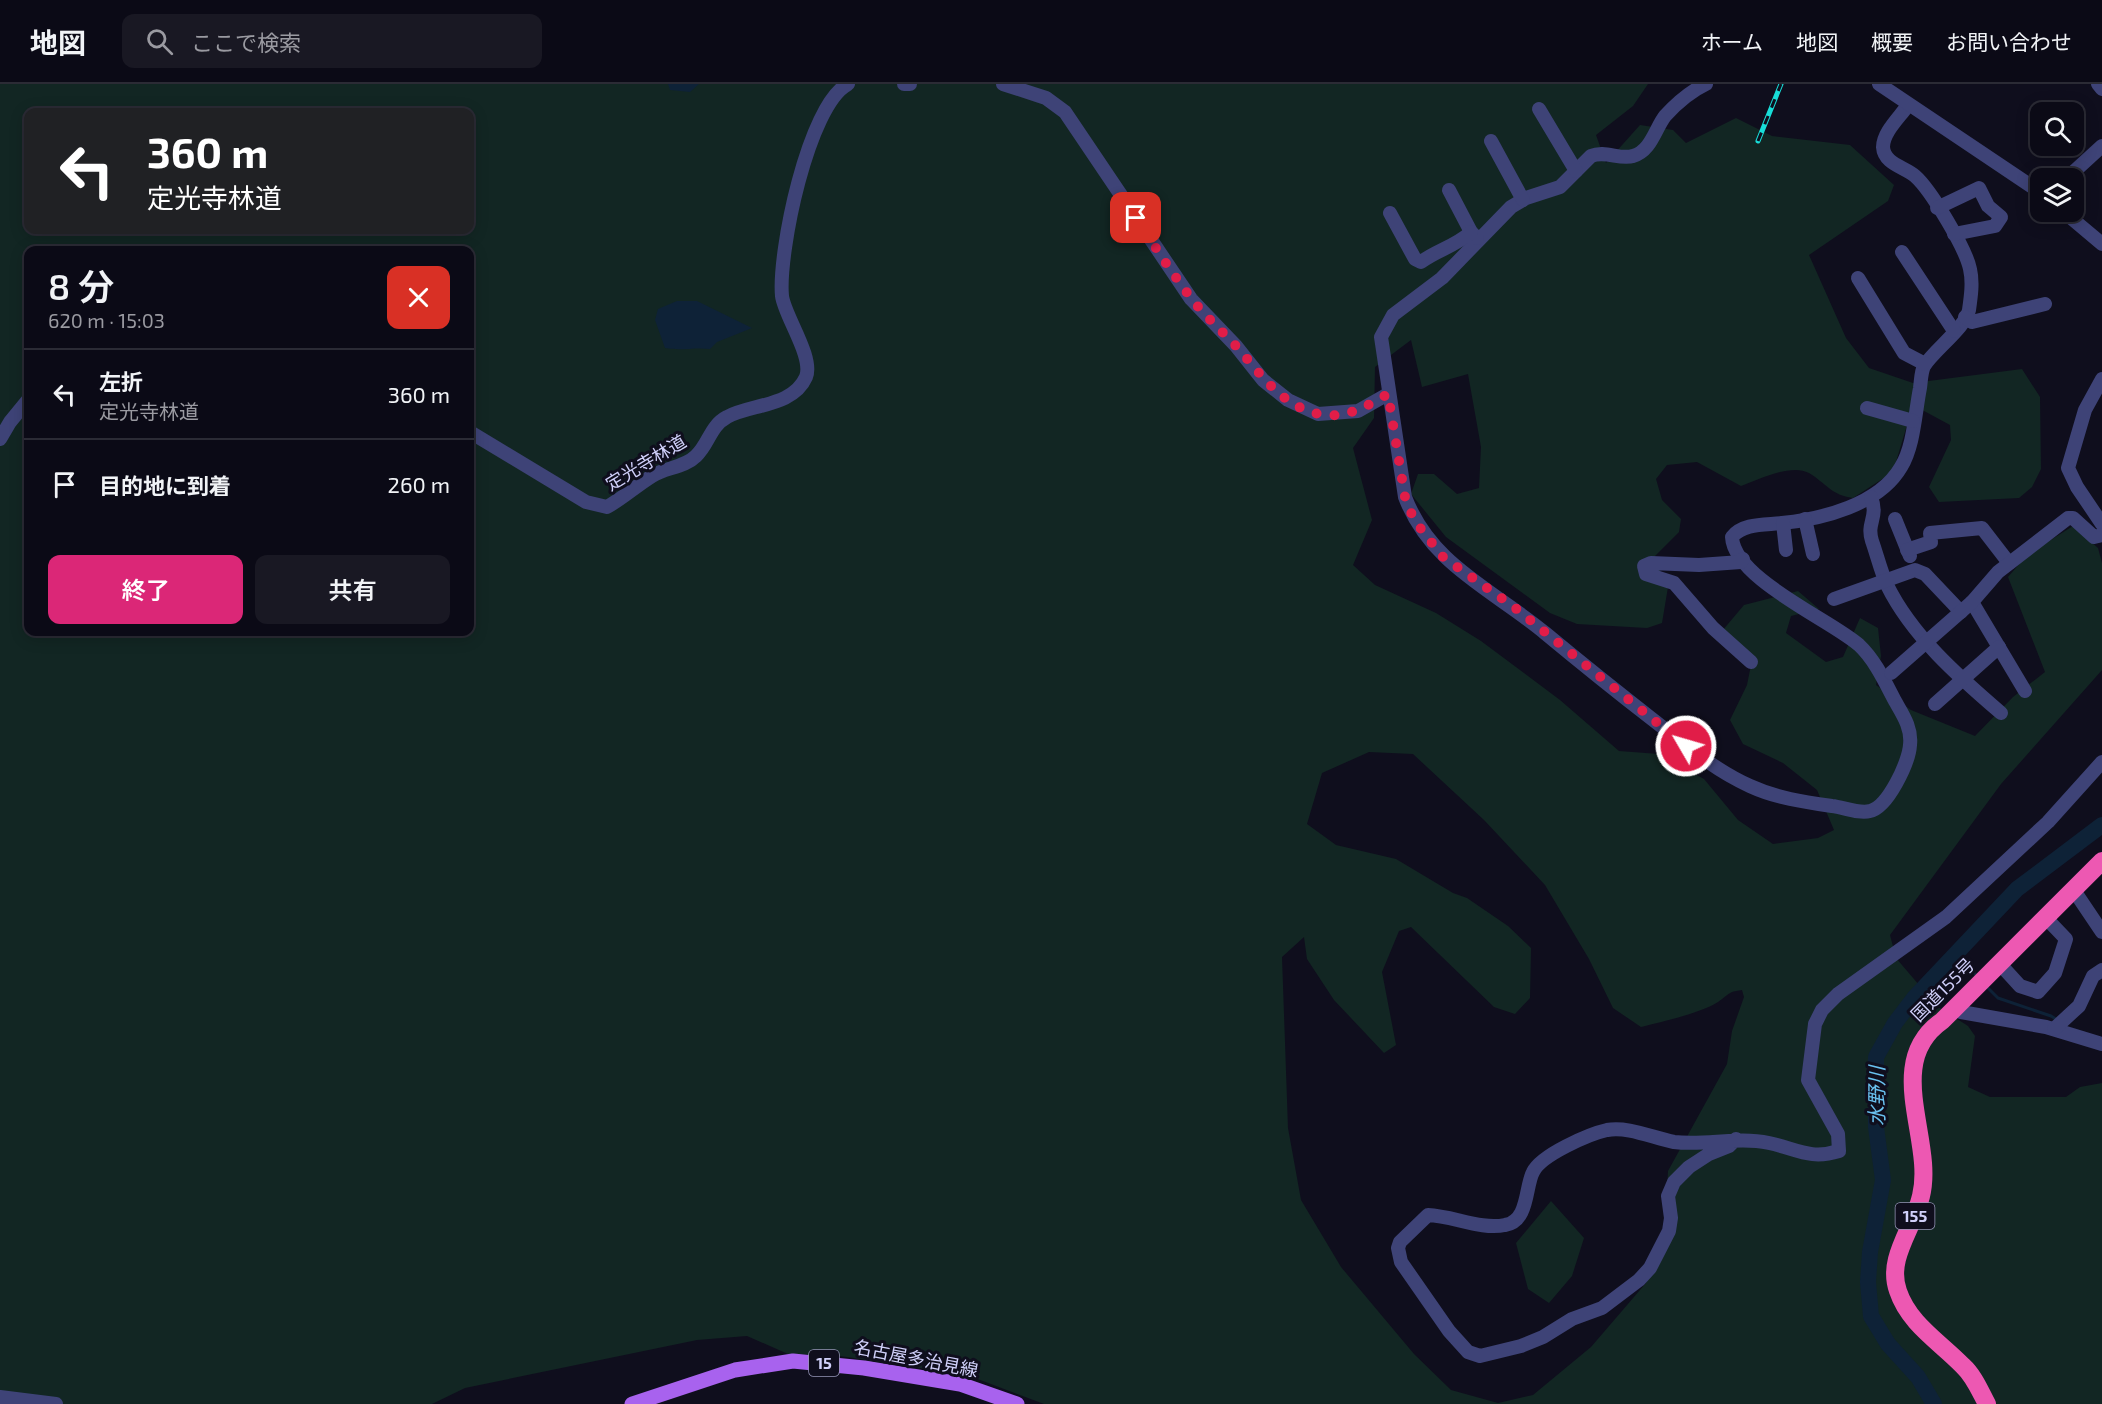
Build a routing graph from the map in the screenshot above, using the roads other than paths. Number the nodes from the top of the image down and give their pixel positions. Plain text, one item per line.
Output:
1 (848, 84) edge
2 (904, 84) edge
3 (910, 84) edge
4 (1003, 84) edge
5 (1706, 84) edge
6 (1879, 84) edge
7 (2098, 84) edge
8 (2102, 89) edge
9 (1908, 105) junction
10 (1539, 109) dead end
11 (1491, 141) dead end
12 (2102, 146) edge
13 (2078, 168) edge
14 (1576, 171) junction
15 (2030, 185) edge
16 (1449, 190) dead end
17 (1523, 200) junction
18 (1937, 207) junction
19 (1390, 213) dead end
20 (2076, 222) edge
21 (1954, 234) junction
22 (1475, 236) junction
23 (2102, 244) edge
24 (1902, 252) dead end
25 (1858, 278) dead end
26 (2045, 304) dead end
27 (1965, 317) junction
28 (1954, 331) junction
29 (1925, 364) junction
30 (2102, 379) edge
31 (1388, 394) junction
32 (24, 405) edge
33 (1866, 408) dead end
34 (1913, 421) junction
35 (474, 434) edge
36 (0, 439) edge
37 (1871, 497) junction
38 (1805, 519) junction
39 (1895, 519) dead end
40 (1783, 523) junction
41 (2102, 524) edge
42 (2102, 535) edge
43 (1786, 550) dead end
44 (1907, 550) junction
45 (1813, 554) dead end
46 (1743, 559) junction
47 (2009, 563) junction
48 (1915, 570) junction
49 (1885, 580) junction
50 (1834, 599) dead end
51 (1972, 602) junction
52 (1961, 612) junction
53 (1926, 641) junction
54 (1999, 646) junction
55 (1751, 662) dead end
56 (1892, 673) dead end
57 (1962, 679) junction
58 (2025, 691) dead end
59 (1935, 704) dead end
60 (2001, 713) dead end
61 (2102, 762) edge
62 (2102, 861) edge
63 (2073, 889) junction
64 (2045, 917) junction
65 (2102, 932) edge
66 (2102, 970) edge
67 (1988, 974) junction
68 (1955, 1007) junction
69 (2054, 1029) junction
70 (2102, 1044) edge
71 (1736, 1139) junction
72 (0, 1397) edge
73 (56, 1404) edge
74 (632, 1404) edge
75 (1017, 1404) edge
76 (1988, 1404) edge

1 - 35 street, 定光寺林道
2 - 3 street
4 - 31 street
5 - 14 street
6 - 9 street
7 - 8 street
9 - 15 street
9 - 18 street
10 - 14 street
11 - 17 street
12 - 13 street
14 - 17 street
16 - 22 street
17 - 22 street
18 - 21 street
18 - 21 street
19 - 22 street
20 - 23 street
21 - 27 street
22 - 31 street
24 - 28 street
25 - 29 street
26 - 27 street
27 - 28 street
28 - 29 street
29 - 34 street
30 - 41 street
31 - 46 street
32 - 36 street
33 - 34 street
34 - 37 street
37 - 38 street
37 - 49 street
38 - 40 street
38 - 45 street
39 - 44 street
40 - 43 street
40 - 46 street
42 - 47 street
44 - 47 street
44 - 48 street
46 - 55 street
47 - 51 street
48 - 49 street
48 - 52 street
49 - 50 street
49 - 53 street
51 - 52 street
51 - 54 street
52 - 53 street
53 - 56 street
53 - 57 street
54 - 57 street
54 - 58 street
57 - 59 street
57 - 60 street
61 - 71 street
62 - 63 highway, 国道155号 / 155
63 - 64 highway, 国道155号 / 155
63 - 65 street
64 - 67 highway, 国道155号 / 155
64 - 67 street
66 - 69 street
67 - 68 highway, 国道155号 / 155
68 - 69 street
68 - 76 highway, 国道155号 / 155
69 - 70 street
71 - 71 street
72 - 73 street
74 - 75 main road, 名古屋多治見線 / 15

